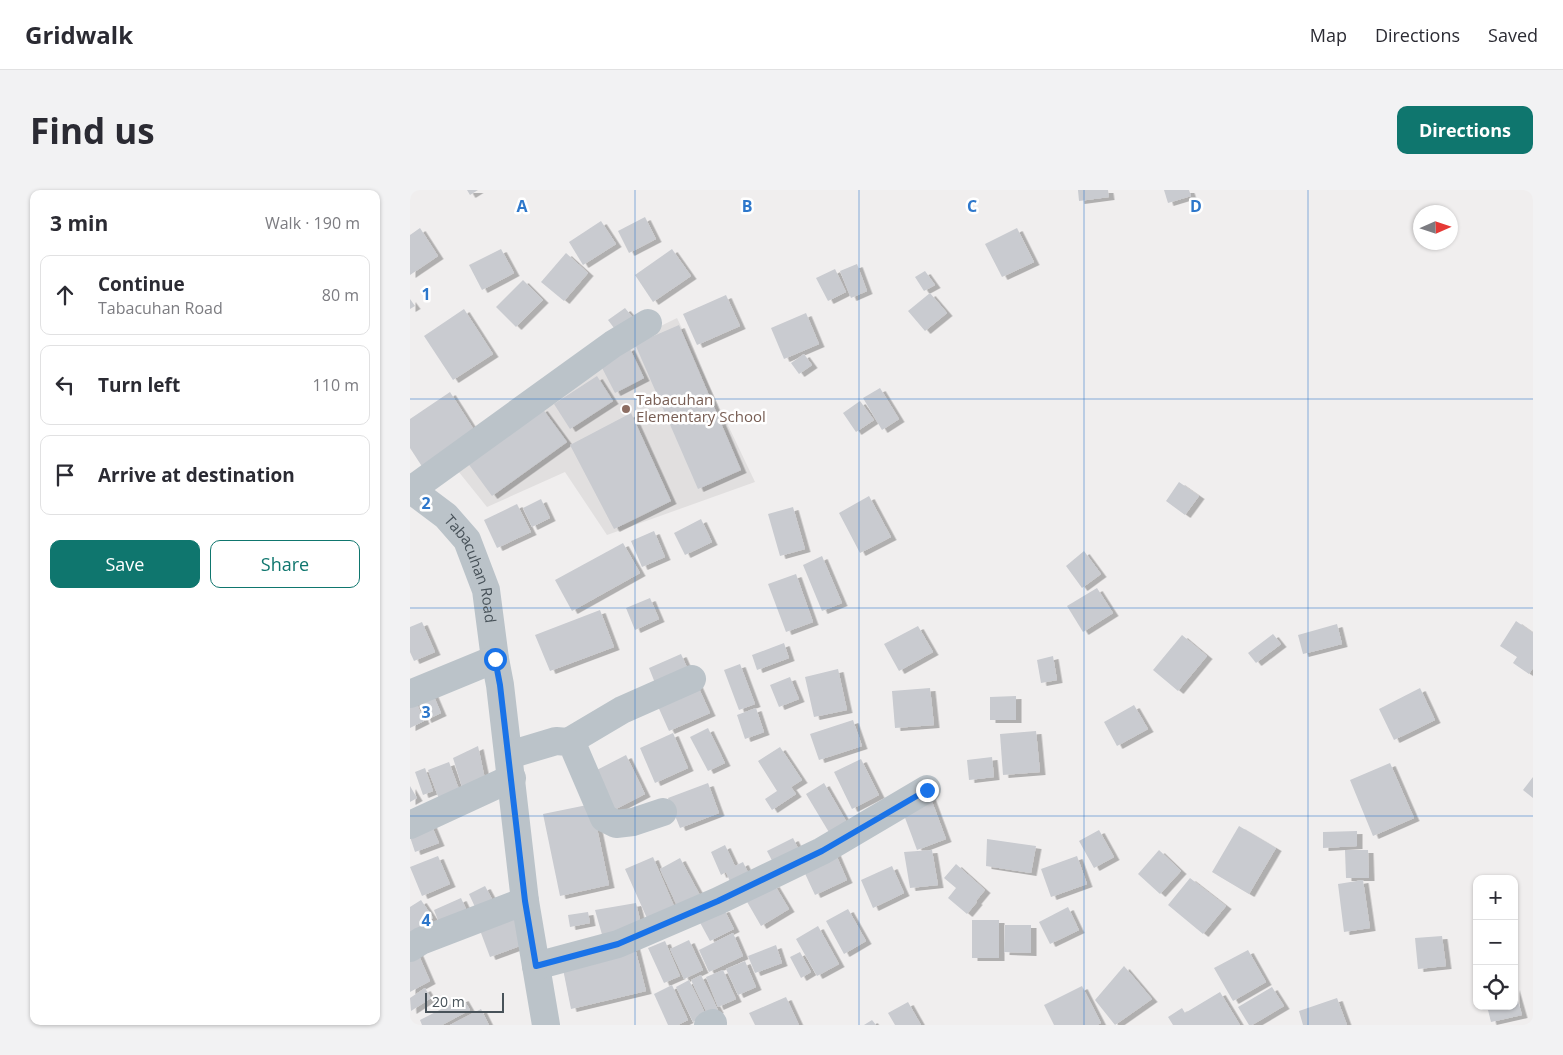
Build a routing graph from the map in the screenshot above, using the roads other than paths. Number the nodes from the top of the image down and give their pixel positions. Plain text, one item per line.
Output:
1 (648, 323) dead end
2 (410, 490) edge
3 (495, 659) junction
4 (692, 679) dead end
5 (410, 694) edge
6 (568, 742) junction
7 (510, 767) junction
8 (927, 790) dead end
9 (663, 812) dead end
10 (410, 825) edge
11 (525, 901) junction
12 (410, 948) edge
13 (536, 966) junction
14 (546, 1025) edge

1 - 2 street
2 - 3 street, Tabacuhan Road
3 - 5 street
3 - 7 street, Tabacuhan Road
4 - 6 street
6 - 7 street
6 - 9 street
7 - 10 street
7 - 11 street, Tabacuhan Road
8 - 13 street
11 - 12 street
11 - 13 street, Tabacuhan Road
13 - 14 street, Tabacuhan Road

